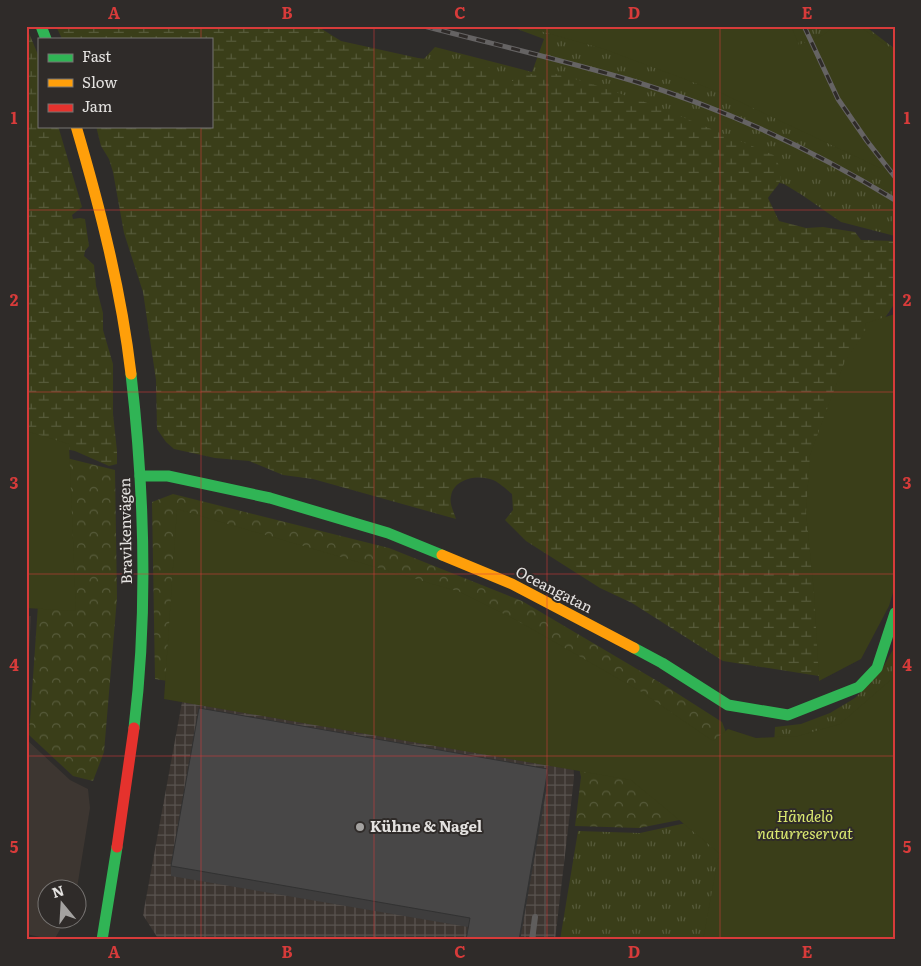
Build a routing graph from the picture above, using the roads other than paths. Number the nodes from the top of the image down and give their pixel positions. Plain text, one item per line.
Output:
1 (41, 26) edge
2 (46, 38) edge
3 (77, 128) edge
4 (140, 476) junction
5 (895, 613) edge
6 (892, 629) edge
7 (535, 917) dead end
8 (102, 940) edge
9 (532, 940) edge

1 - 2 street
3 - 4 street, Bravikenvägen
4 - 6 street, Oceangatan
4 - 8 street, Bravikenvägen
5 - 6 street, Oceangatan
7 - 9 lane

